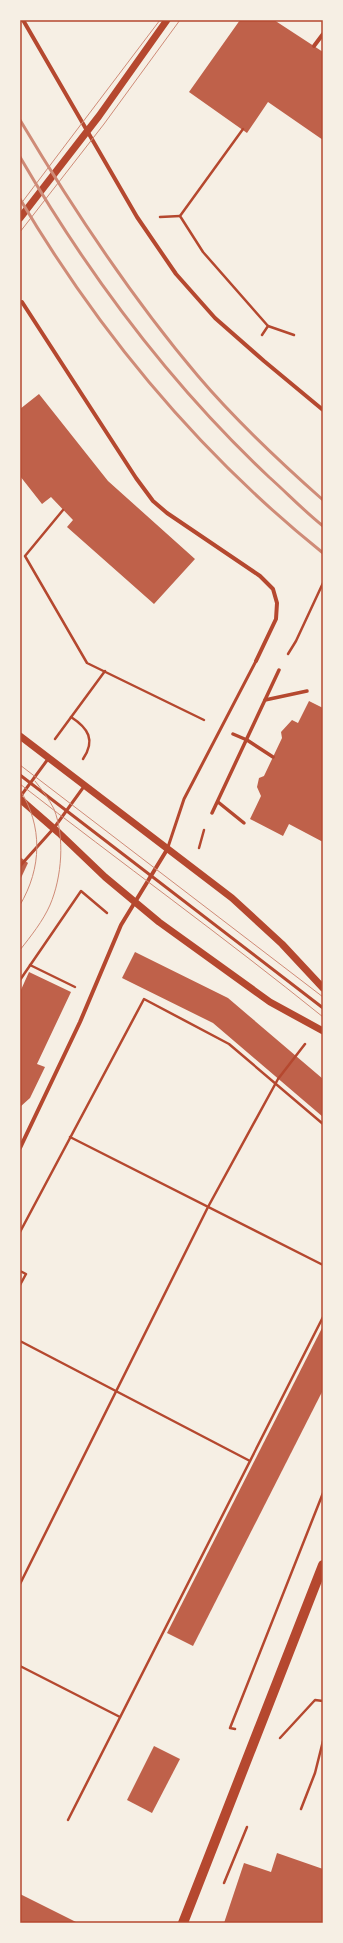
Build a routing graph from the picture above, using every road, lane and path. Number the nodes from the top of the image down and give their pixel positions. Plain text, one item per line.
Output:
1 (23, 20) edge
2 (167, 20) edge
3 (323, 34) edge
4 (314, 46) dead end
5 (243, 129) dead end
6 (20, 218) edge
7 (22, 302) dead end
8 (268, 326) junction
9 (294, 335) dead end
10 (251, 350) junction
11 (323, 410) edge
12 (63, 510) dead end
13 (323, 583) edge
14 (285, 659) dead end
15 (256, 661) joint
16 (279, 670) dead end
17 (105, 672) junction
18 (307, 691) dead end
19 (265, 700) junction
20 (72, 717) junction
21 (220, 728) junction
22 (233, 734) dead end
23 (20, 736) edge
24 (247, 740) junction
25 (47, 756) junction
26 (273, 757) dead end
27 (72, 774) junction
28 (20, 775) edge
29 (30, 783) junction
30 (85, 785) junction
31 (20, 798) edge
32 (218, 802) junction
33 (66, 811) junction
34 (212, 813) joint
35 (244, 823) dead end
36 (54, 828) junction
37 (168, 848) junction
38 (201, 852) dead end
39 (20, 866) edge
40 (151, 875) junction
41 (135, 902) junction
42 (121, 925) junction
43 (30, 965) junction
44 (20, 980) edge
45 (62, 981) dead end
46 (323, 988) edge
47 (323, 1008) edge
48 (323, 1031) edge
49 (296, 1056) dead end
50 (275, 1084) junction
51 (323, 1124) edge
52 (70, 1137) junction
53 (20, 1148) edge
54 (208, 1207) junction
55 (20, 1232) edge
56 (323, 1265) edge
57 (20, 1271) edge
58 (20, 1285) edge
59 (323, 1317) edge
60 (20, 1340) edge
61 (117, 1390) junction
62 (250, 1461) junction
63 (323, 1493) edge
64 (323, 1565) edge
65 (20, 1584) edge
66 (20, 1666) edge
67 (323, 1702) edge
68 (120, 1717) junction
69 (256, 1738) junction
70 (279, 1739) dead end
71 (323, 1741) edge
72 (301, 1809) dead end
73 (68, 1820) dead end
74 (183, 1923) edge

1 - 10 street
2 - 6 street
3 - 4 street
5 - 8 path
7 - 15 street
8 - 9 path
8 - 10 path
10 - 11 street
12 - 17 path
13 - 14 path
15 - 21 lane
16 - 19 street
17 - 20 path
17 - 21 path
18 - 19 street
19 - 24 street
20 - 25 path
20 - 27 path
21 - 37 lane
22 - 24 street
23 - 25 street
24 - 26 street
24 - 32 street
25 - 27 street
25 - 29 lane
27 - 30 street
28 - 29 lane
29 - 31 lane
29 - 33 lane
30 - 33 lane
30 - 37 street
31 - 36 street
32 - 34 street
32 - 35 street
33 - 36 lane
33 - 40 lane
34 - 38 path
36 - 39 lane
36 - 41 street
37 - 40 street
37 - 46 street
40 - 41 street
40 - 47 lane
41 - 42 street
41 - 48 street
42 - 43 path
42 - 53 street
43 - 44 path
43 - 45 path
49 - 50 path
50 - 51 path
50 - 52 path
50 - 54 path
52 - 54 path
52 - 55 path
54 - 56 path
54 - 61 path
57 - 58 path
59 - 62 path
60 - 61 path
61 - 62 path
61 - 65 path
62 - 68 path
63 - 69 path
64 - 69 main road
66 - 68 path
67 - 70 path
68 - 73 path
69 - 74 main road
71 - 72 path

